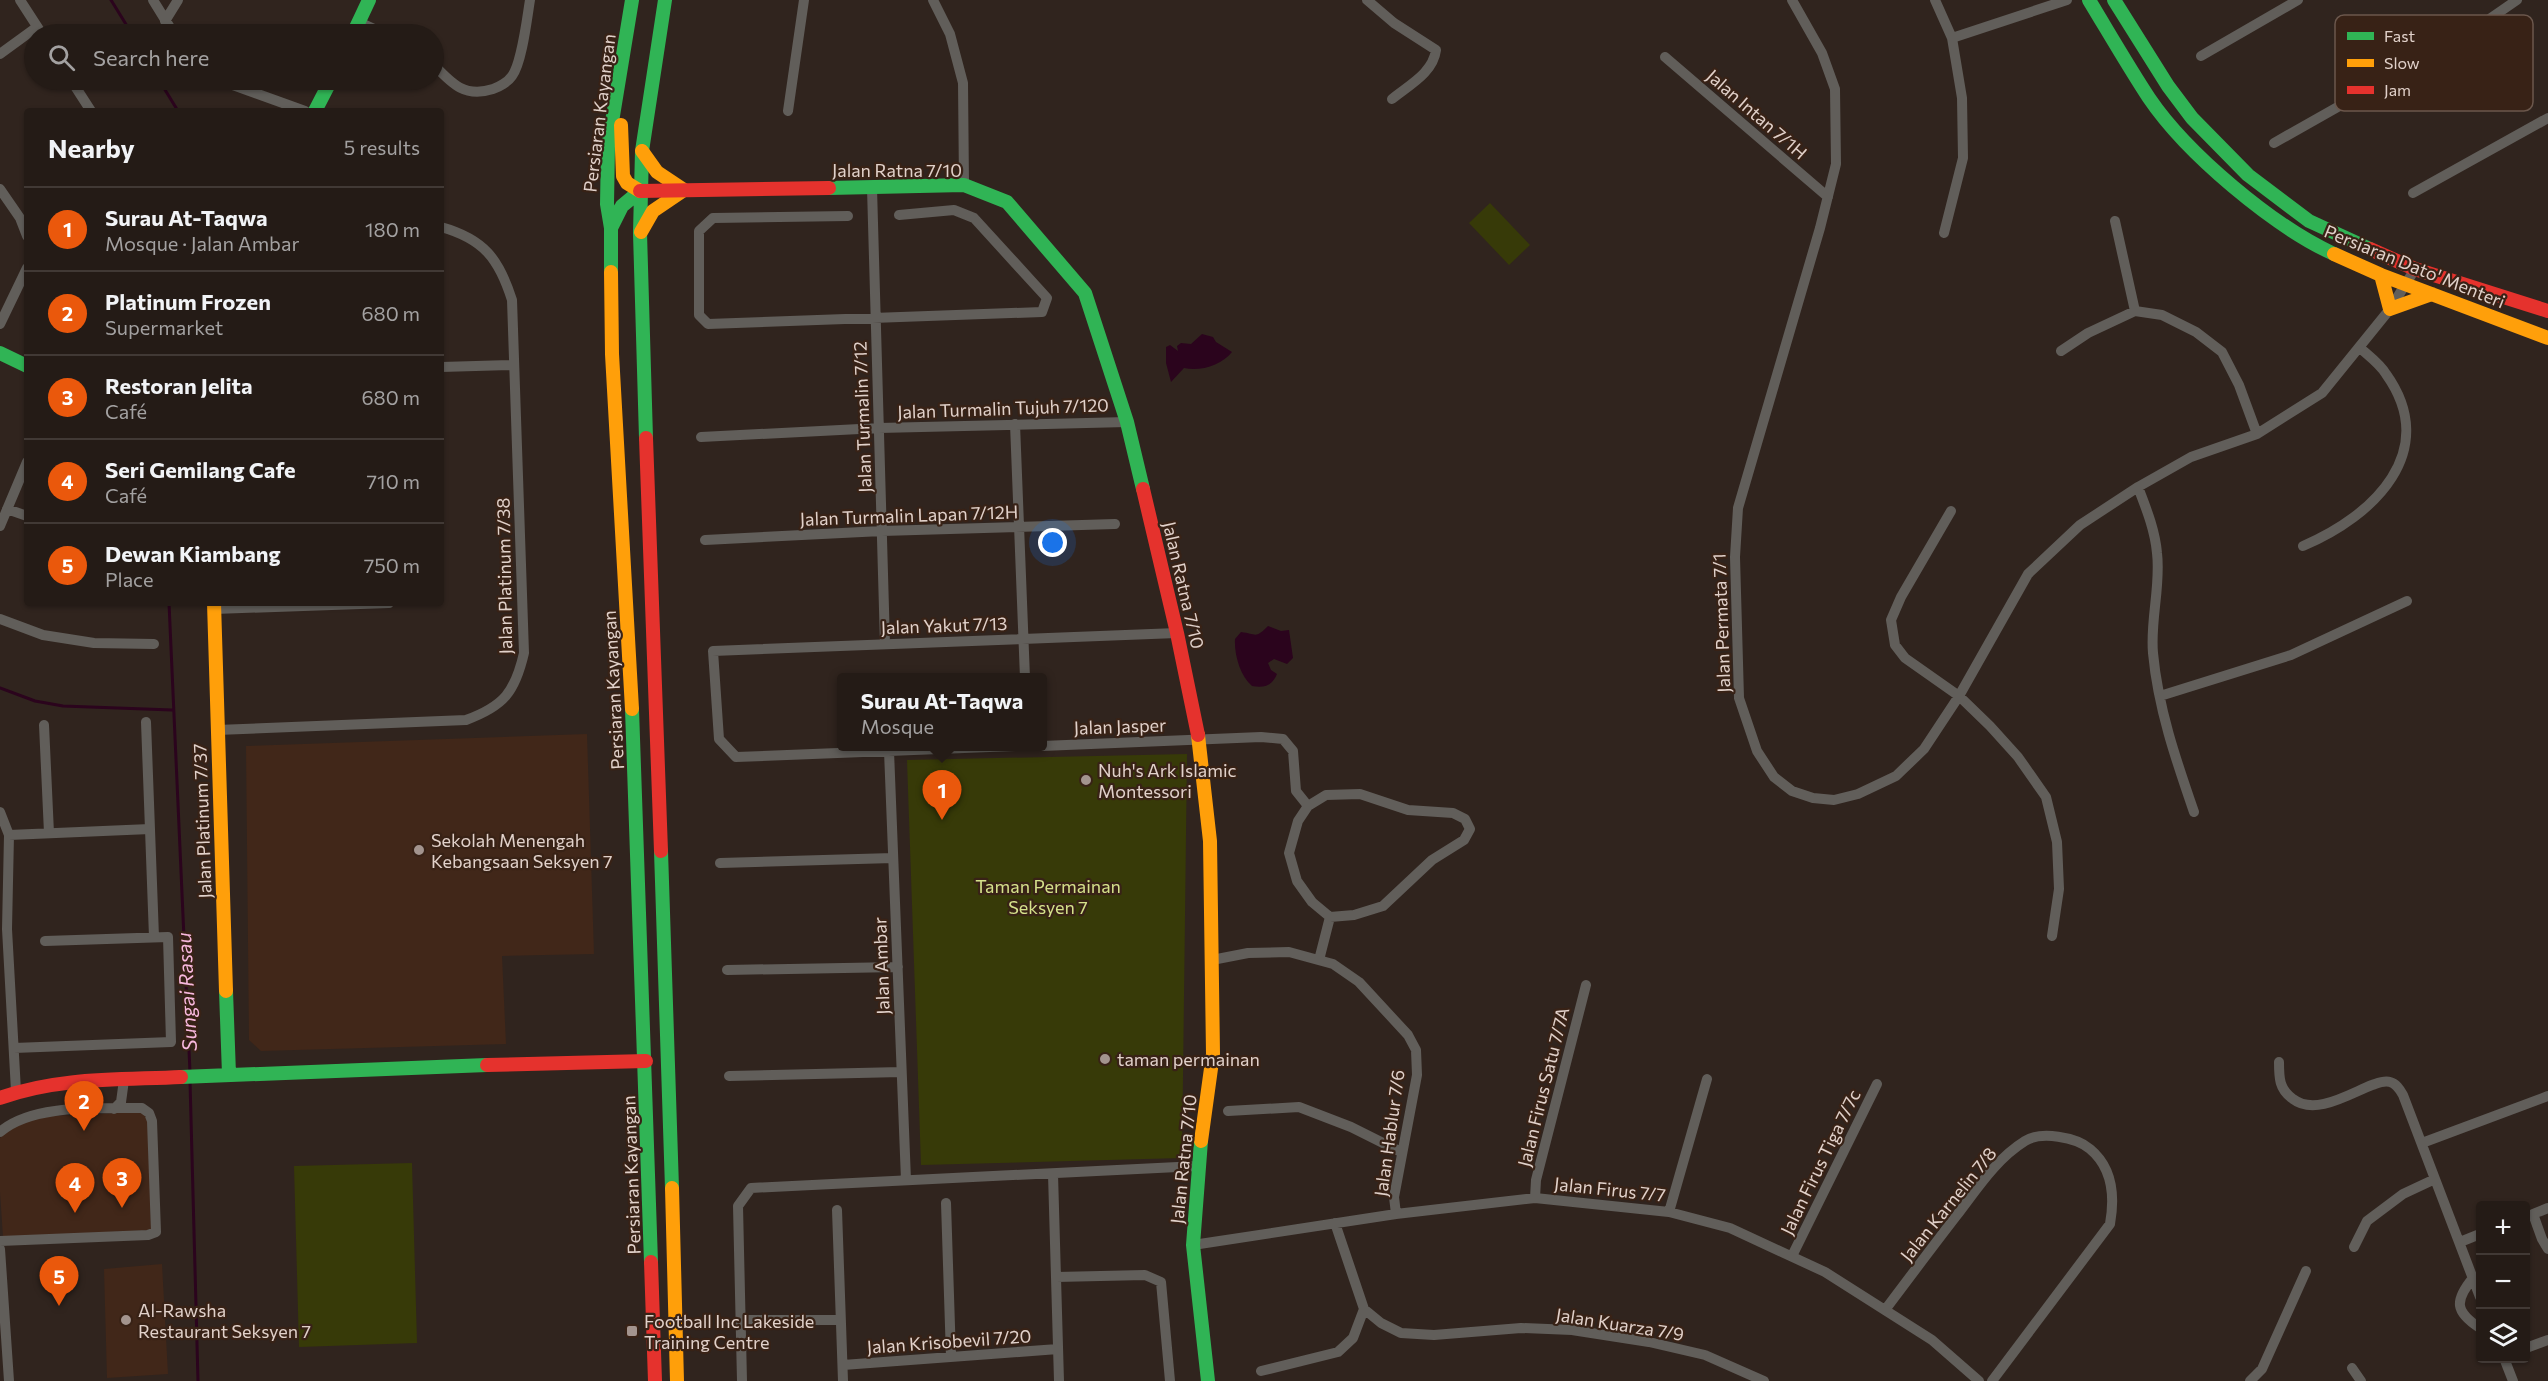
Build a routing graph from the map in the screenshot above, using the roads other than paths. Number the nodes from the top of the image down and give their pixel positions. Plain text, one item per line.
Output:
1 (20, 0) edge
2 (153, 0) edge
3 (178, 0) edge
4 (369, 0) edge
5 (530, 0) edge
6 (632, 0) edge
7 (665, 0) edge
8 (804, 0) edge
9 (933, 0) edge
10 (1368, 0) edge
11 (1792, 0) edge
12 (1935, 0) edge
13 (2067, 0) edge
14 (2089, 0) edge
15 (2114, 0) edge
16 (2298, 0) edge
17 (2517, 0) edge
18 (2495, 15) edge
19 (165, 21) junction
20 (35, 24) edge
21 (167, 24) edge
22 (358, 24) edge
23 (1952, 38) junction
24 (24, 40) edge
25 (0, 54) edge
26 (2201, 56) dead end
27 (1665, 57) dead end
28 (444, 76) edge
29 (618, 87) junction
30 (77, 90) edge
31 (246, 90) edge
32 (326, 90) edge
33 (1392, 99) dead end
34 (89, 108) edge
35 (296, 108) edge
36 (317, 108) edge
37 (2335, 108) edge
38 (788, 111) dead end
39 (2548, 118) edge
40 (2274, 143) dead end
41 (642, 151) junction
42 (964, 185) junction
43 (872, 188) junction
44 (0, 189) edge
45 (640, 190) junction
46 (684, 190) junction
47 (2413, 193) dead end
48 (1828, 197) junction
49 (899, 215) dead end
50 (848, 216) dead end
51 (2115, 221) dead end
52 (24, 228) edge
53 (444, 228) edge
54 (610, 228) junction
55 (640, 233) junction
56 (1944, 233) dead end
57 (2415, 269) junction
58 (24, 274) edge
59 (2381, 275) junction
60 (2407, 284) junction
61 (2432, 294) junction
62 (2390, 309) junction
63 (2135, 311) junction
64 (2548, 311) edge
65 (876, 318) junction
66 (0, 324) edge
67 (2548, 338) edge
68 (2360, 348) junction
69 (2061, 351) dead end
70 (0, 353) edge
71 (24, 365) edge
72 (513, 365) junction
73 (444, 367) edge
74 (1127, 422) junction
75 (1015, 424) junction
76 (879, 428) junction
77 (2257, 434) junction
78 (701, 436) dead end
79 (24, 469) edge
80 (2138, 487) junction
81 (7, 509) junction
82 (1951, 511) dead end
83 (24, 515) edge
84 (1115, 524) dead end
85 (0, 526) edge
86 (1019, 527) junction
87 (882, 531) junction
88 (705, 540) dead end
89 (2303, 546) dead end
90 (2407, 601) dead end
91 (214, 606) edge
92 (0, 619) edge
93 (1177, 633) junction
94 (1023, 639) junction
95 (154, 644) dead end
96 (885, 644) junction
97 (1025, 673) edge
98 (1959, 696) junction
99 (2160, 696) junction
100 (146, 722) dead end
101 (44, 724) dead end
102 (217, 730) junction
103 (1198, 740) junction
104 (1047, 746) edge
105 (889, 751) joint
106 (1308, 806) junction
107 (0, 812) edge
108 (2194, 812) dead end
109 (150, 829) junction
110 (49, 833) junction
111 (9, 835) junction
112 (893, 858) junction
113 (720, 863) dead end
114 (1330, 916) junction
115 (4, 920) edge
116 (2052, 936) dead end
117 (154, 937) junction
118 (45, 941) dead end
119 (1212, 960) junction
120 (1319, 960) junction
121 (898, 967) junction
122 (727, 970) dead end
123 (1586, 985) dead end
124 (14, 1048) junction
125 (646, 1061) junction
126 (2279, 1062) dead end
127 (902, 1072) junction
128 (229, 1074) junction
129 (729, 1076) dead end
130 (1707, 1079) dead end
131 (127, 1080) junction
132 (1877, 1084) dead end
133 (16, 1091) junction
134 (2548, 1096) edge
135 (0, 1098) edge
136 (138, 1108) junction
137 (114, 1109) junction
138 (1228, 1111) dead end
139 (0, 1132) edge
140 (2422, 1143) junction
141 (1401, 1152) junction
142 (1198, 1166) junction
143 (1053, 1174) junction
144 (2435, 1179) junction
145 (906, 1180) junction
146 (1535, 1198) junction
147 (946, 1203) dead end
148 (2548, 1208) edge
149 (837, 1210) dead end
150 (1670, 1212) junction
151 (1396, 1214) junction
152 (2530, 1215) edge
153 (2530, 1217) edge
154 (1335, 1223) junction
155 (2476, 1236) edge
156 (0, 1241) edge
157 (2460, 1242) junction
158 (1193, 1245) junction
159 (2354, 1247) dead end
160 (0, 1249) edge
161 (2548, 1249) edge
162 (1792, 1256) junction
163 (2306, 1271) dead end
164 (1056, 1277) junction
165 (2473, 1278) junction
166 (2476, 1285) edge
167 (1364, 1309) junction
168 (1885, 1310) junction
169 (741, 1320) junction
170 (841, 1320) junction
171 (2476, 1325) edge
172 (2548, 1340) edge
173 (2530, 1347) edge
174 (1058, 1349) junction
175 (951, 1357) junction
176 (2505, 1363) edge
177 (843, 1365) junction
178 (2352, 1368) dead end
179 (1261, 1371) dead end
180 (9, 1381) edge
181 (654, 1381) edge
182 (677, 1381) edge
183 (742, 1381) edge
184 (843, 1381) edge
185 (1059, 1381) edge
186 (1170, 1381) edge
187 (1208, 1381) edge
188 (1764, 1381) edge
189 (1979, 1381) edge
190 (1992, 1381) edge
191 (2250, 1381) edge
192 (2361, 1381) edge
193 (2512, 1381) edge

1 - 20 street
2 - 19 street
3 - 19 street
4 - 22 main road
5 - 28 street
6 - 29 main road, Persiaran Kayangan
7 - 41 main road
8 - 38 street
9 - 42 street
10 - 33 street
11 - 48 street, Jalan Permata 7/1
12 - 23 street
13 - 23 street
14 - 59 main road, Persiaran Dato' Menteri
15 - 57 main road, Persiaran Dato' Menteri
16 - 26 street
17 - 18 street
19 - 21 street
23 - 56 street
24 - 25 street
27 - 48 street, Jalan Intan 7/1H
29 - 45 main road
29 - 54 main road, Persiaran Kayangan
30 - 34 street
31 - 35 street
32 - 36 main road
37 - 40 street
39 - 47 street
41 - 45 main road
41 - 46 main road
42 - 43 main road, Jalan Ratna 7/10
42 - 74 main road, Jalan Ratna 7/10
43 - 46 main road, Jalan Ratna 7/10
43 - 65 street, Jalan Turmalin 7/12
44 - 52 street
45 - 46 main road, Jalan Ratna 7/10
45 - 54 main road
45 - 55 main road
46 - 55 main road
48 - 98 street, Jalan Permata 7/1
49 - 65 street
50 - 65 street
51 - 63 street
53 - 72 street, Jalan Platinum 7/38
54 - 125 main road, Persiaran Kayangan
55 - 182 main road
57 - 60 street, Jalan Permata 7/1
57 - 64 main road, Persiaran Dato' Menteri
58 - 66 street
59 - 60 main road, Persiaran Dato' Menteri
59 - 62 main road
60 - 61 main road, Persiaran Dato' Menteri
60 - 62 street, Jalan Permata 7/1
61 - 62 main road
61 - 67 main road, Persiaran Dato' Menteri
62 - 68 street, Jalan Permata 7/1
63 - 69 street
63 - 77 street
65 - 76 street, Jalan Turmalin 7/12
68 - 77 street, Jalan Permata 7/1
68 - 89 street
70 - 71 main road
72 - 73 street
72 - 102 street, Jalan Platinum 7/38
74 - 75 street, Jalan Turmalin Tujuh 7/120
74 - 93 main road, Jalan Ratna 7/10
75 - 76 street, Jalan Turmalin Tujuh 7/120
75 - 86 street
76 - 78 street, Jalan Turmalin Tujuh 7/120
76 - 87 street, Jalan Turmalin 7/12
77 - 80 street, Jalan Permata 7/1
79 - 81 street
80 - 98 street, Jalan Permata 7/1
80 - 99 street
81 - 83 street
81 - 85 street
82 - 98 street
84 - 86 street, Jalan Turmalin Lapan 7/12H
86 - 87 street, Jalan Turmalin Lapan 7/12H
86 - 94 street
87 - 88 street, Jalan Turmalin Lapan 7/12H
87 - 96 street, Jalan Turmalin 7/12
90 - 99 street
91 - 102 main road, Jalan Platinum 7/37
92 - 95 street
93 - 94 street, Jalan Yakut 7/13
93 - 103 main road, Jalan Ratna 7/10
94 - 96 street, Jalan Yakut 7/13
94 - 97 street
96 - 105 street, Jalan Yakut 7/13
98 - 116 street
99 - 108 street
100 - 109 street
101 - 110 street
102 - 128 main road, Jalan Platinum 7/37
103 - 104 street, Jalan Jasper
103 - 106 street, Jalan Jasper
103 - 119 main road, Jalan Ratna 7/10
105 - 112 street, Jalan Ambar
106 - 114 street
106 - 114 street
107 - 111 street
109 - 110 street
109 - 117 street
110 - 111 street
111 - 115 street
112 - 113 street
112 - 121 street, Jalan Ambar
114 - 120 street
115 - 124 street
117 - 118 street
117 - 124 street
119 - 120 street, Jalan Hablur 7/6
119 - 142 main road, Jalan Ratna 7/10
120 - 141 street, Jalan Hablur 7/6
121 - 122 street
121 - 127 street, Jalan Ambar
123 - 146 street, Jalan Firus Satu 7/7A
124 - 133 street
125 - 128 main road
125 - 181 main road, Persiaran Kayangan
126 - 140 street
127 - 129 street
127 - 145 street, Jalan Ambar
128 - 131 main road
130 - 150 street
131 - 133 main road
131 - 136 street
131 - 137 street
132 - 162 street, Jalan Firus Tiga 7/7c
133 - 135 main road
134 - 140 street
136 - 137 street
136 - 156 street
137 - 139 street
138 - 141 street
140 - 144 street
141 - 151 street, Jalan Hablur 7/6
142 - 143 street
142 - 158 main road, Jalan Ratna 7/10
143 - 145 street
143 - 164 street
144 - 157 street
144 - 159 street
145 - 169 street
146 - 150 street, Jalan Firus 7/7
146 - 151 street, Jalan Firus 7/7
147 - 175 street
148 - 152 street
149 - 170 street
150 - 162 street, Jalan Firus 7/7
151 - 154 street, Jalan Firus 7/7
153 - 161 street
154 - 158 street, Jalan Firus 7/7
154 - 167 street
155 - 157 street
157 - 165 street
158 - 187 main road, Jalan Ratna 7/10
160 - 180 street
162 - 168 street, Jalan Firus 7/7
163 - 191 street
164 - 174 street
164 - 186 street
165 - 166 street
165 - 171 street
167 - 179 street
167 - 188 street, Jalan Kuarza 7/9
168 - 189 street, Jalan Firus 7/7
168 - 190 street, Jalan Karnelin 7/8
169 - 170 street
169 - 183 street
170 - 177 street
172 - 173 street
174 - 175 street, Jalan Krisobevil 7/20
174 - 185 street
175 - 177 street, Jalan Krisobevil 7/20
176 - 193 street
177 - 184 street
178 - 192 street

